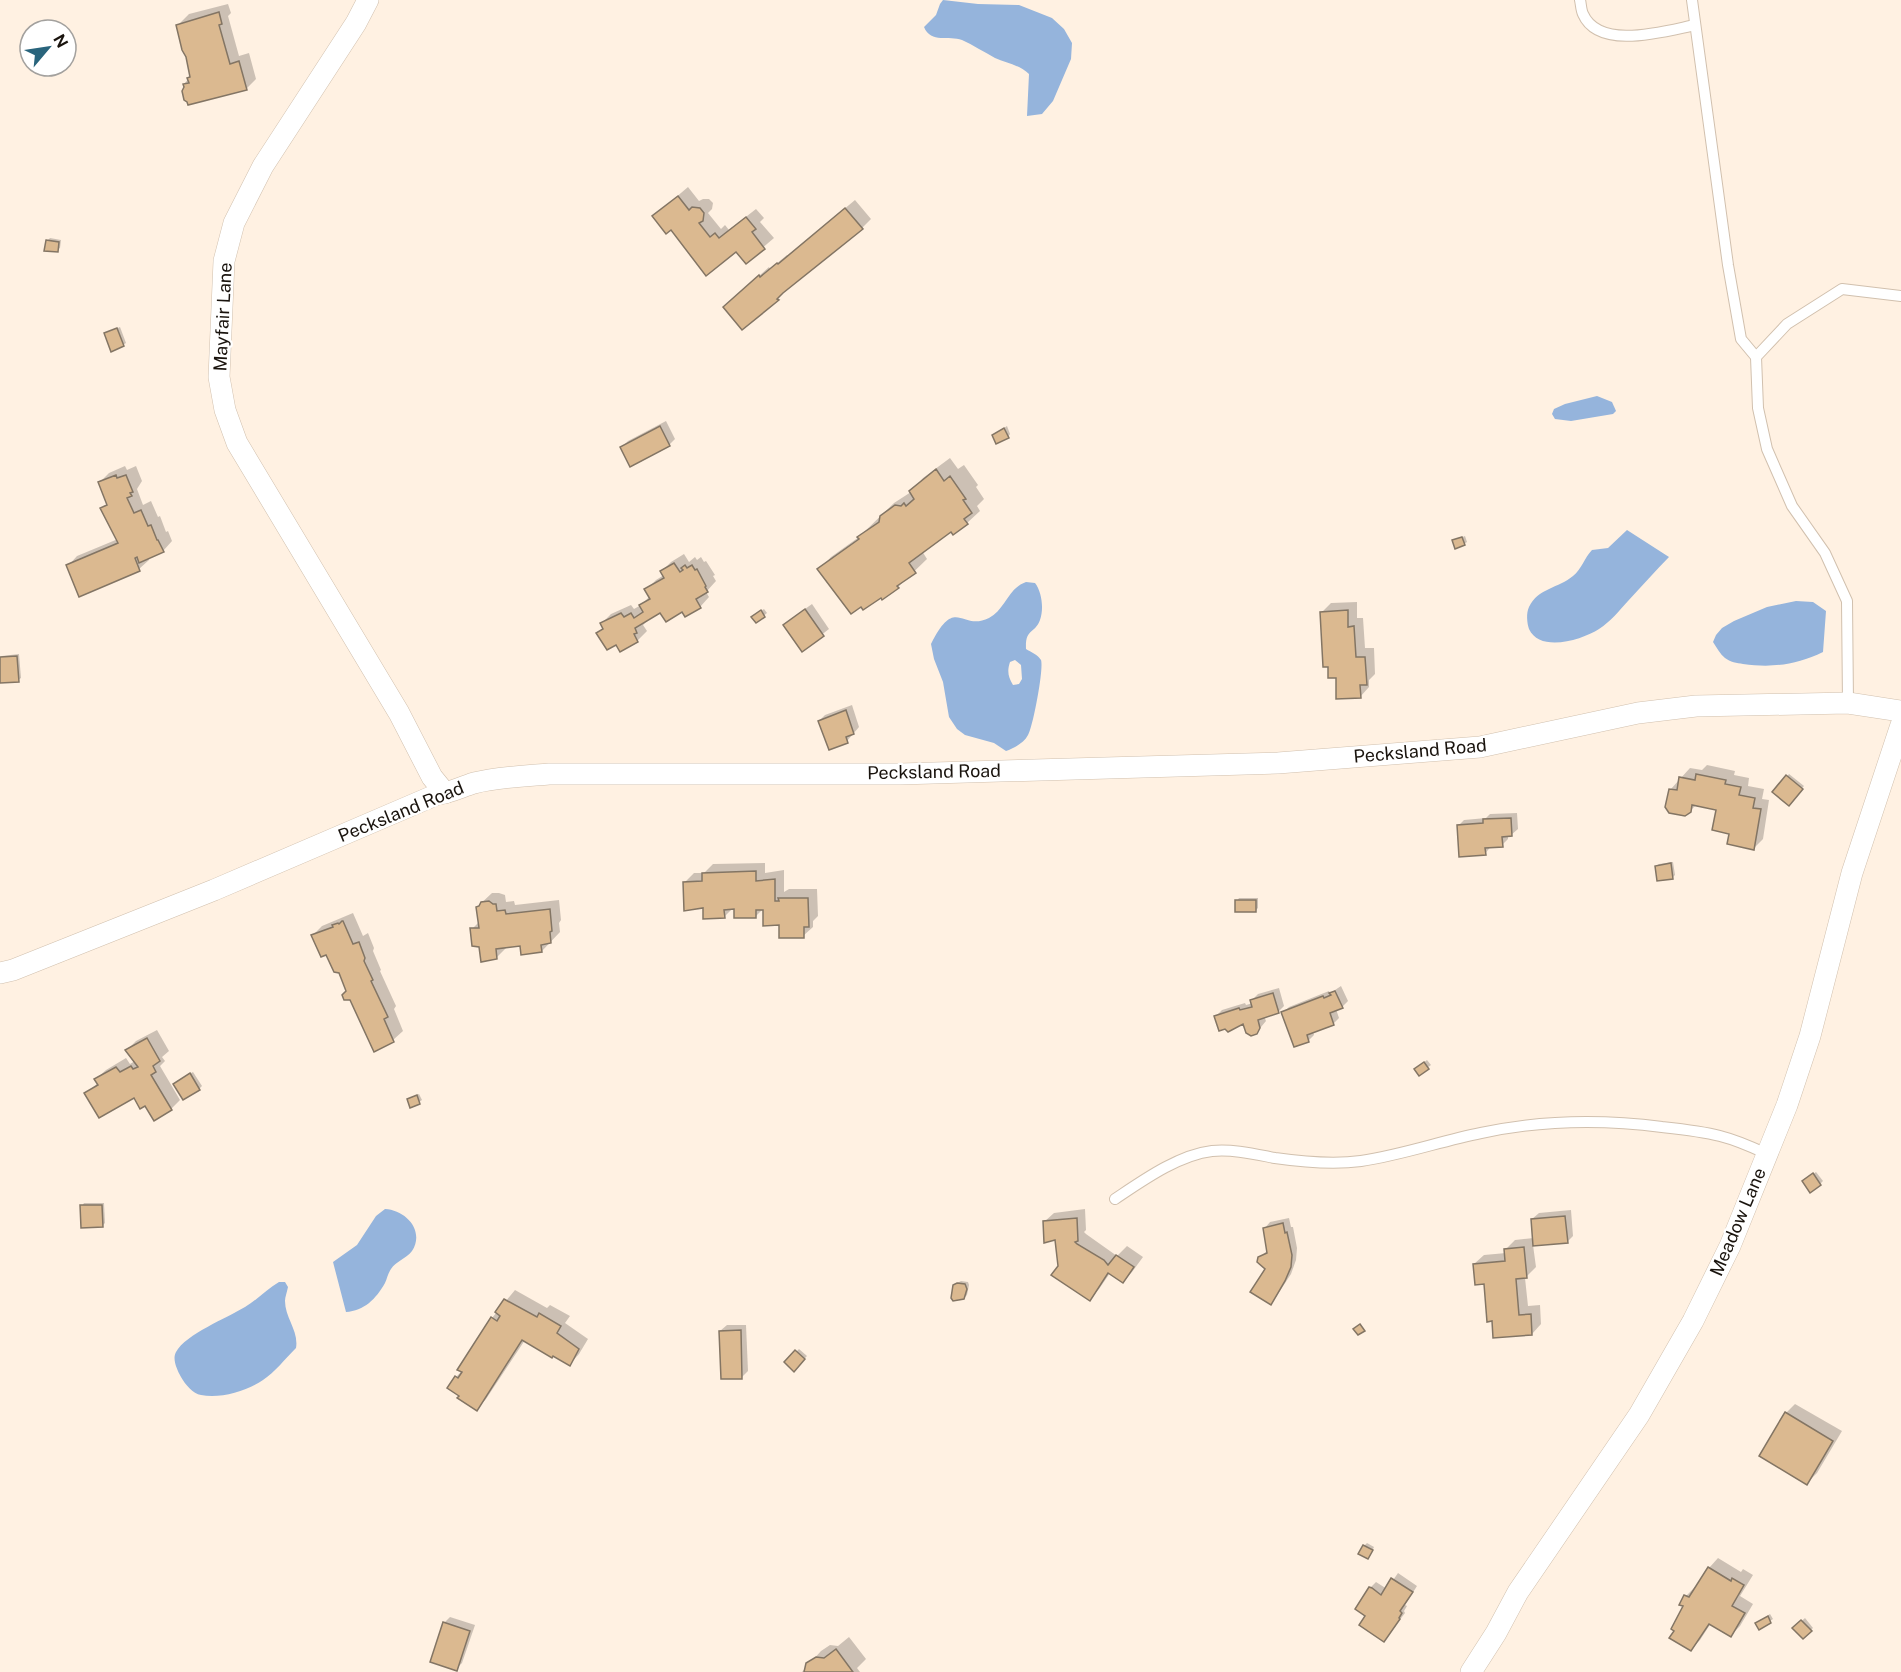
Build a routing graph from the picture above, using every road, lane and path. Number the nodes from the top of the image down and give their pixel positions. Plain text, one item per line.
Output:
1 (368, 0) edge
2 (1580, 0) edge
3 (1692, 0) edge
4 (1695, 25) junction
5 (1901, 296) edge
6 (1756, 357) junction
7 (1848, 703) junction
8 (1901, 711) edge
9 (1901, 724) edge
10 (445, 793) junction
11 (0, 974) edge
12 (1767, 1154) junction
13 (1114, 1199) dead end
14 (1471, 1672) edge

1 - 10 street, Mayfair Lane
2 - 4 lane
3 - 4 lane
4 - 6 lane
5 - 6 lane
6 - 7 lane
7 - 8 street, Pecksland Road
7 - 10 street, Pecksland Road
9 - 12 street, Meadow Lane
10 - 11 street, Pecksland Road
12 - 13 lane
12 - 14 street, Meadow Lane

